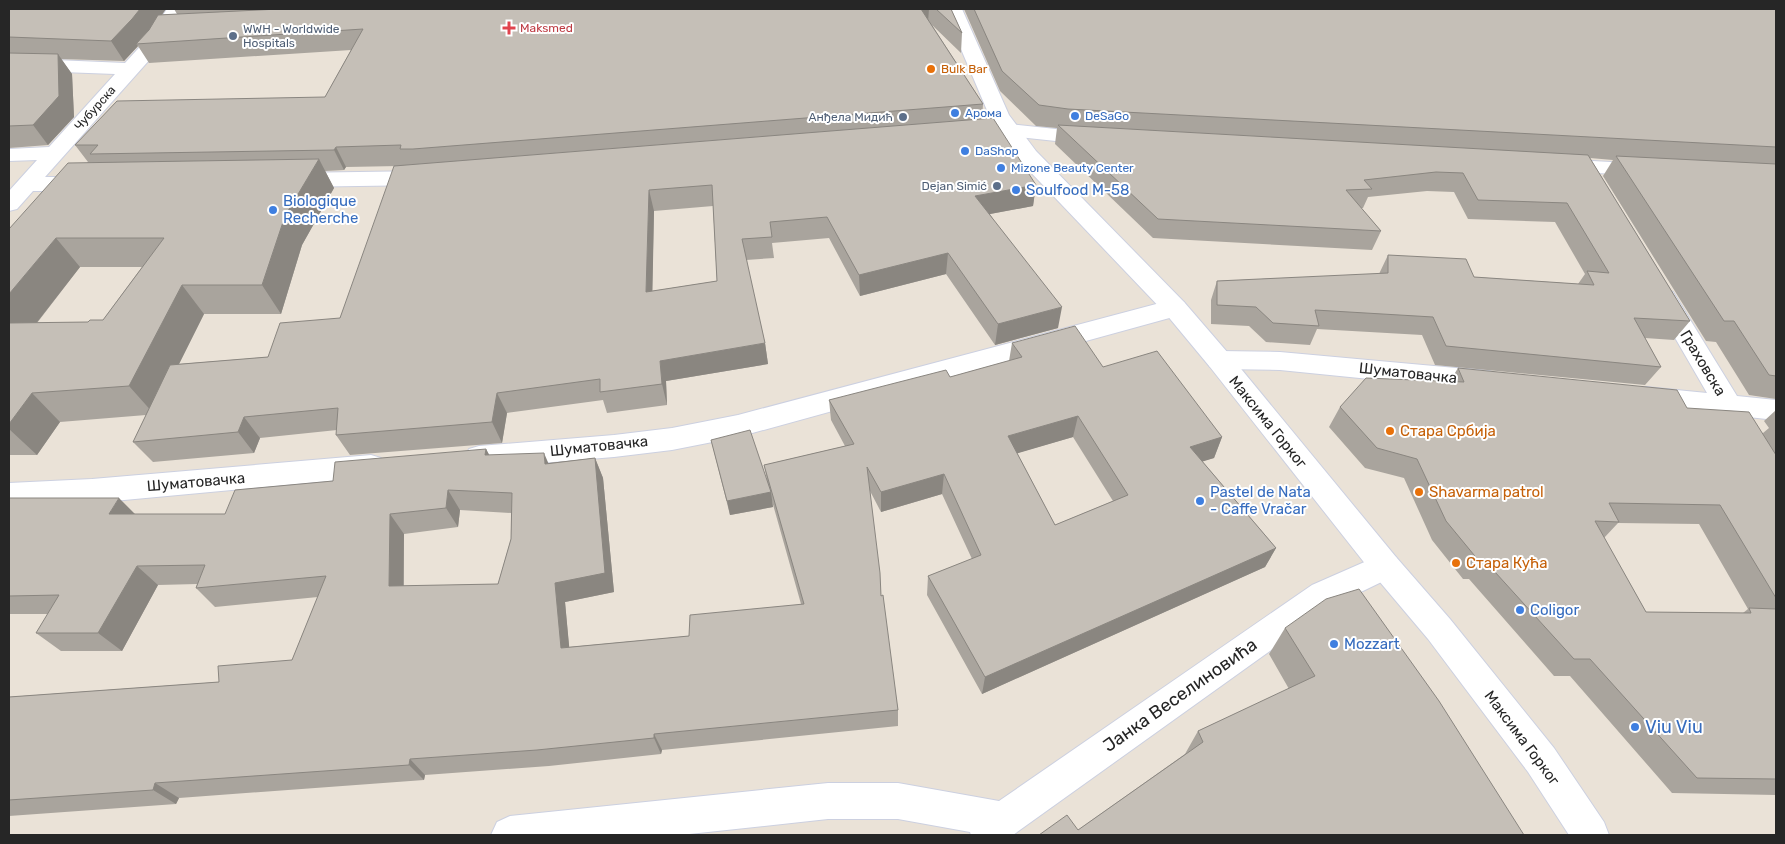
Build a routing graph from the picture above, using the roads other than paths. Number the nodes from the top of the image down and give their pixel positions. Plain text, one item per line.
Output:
1 (176, 9) edge
2 (953, 9) edge
3 (187, 26) edge
4 (165, 28) junction
5 (9, 64) edge
6 (130, 69) junction
7 (1009, 130) junction
8 (964, 134) edge
9 (1114, 140) edge
10 (55, 153) junction
11 (9, 155) edge
12 (1536, 164) edge
13 (1584, 166) junction
14 (1661, 170) edge
15 (448, 176) edge
16 (274, 181) edge
17 (110, 183) edge
18 (26, 184) junction
19 (1597, 188) edge
20 (9, 204) edge
21 (1652, 280) edge
22 (1175, 308) junction
23 (1219, 360) junction
24 (1513, 384) edge
25 (1620, 394) edge
26 (1728, 405) junction
27 (1776, 410) edge
28 (1747, 436) edge
29 (457, 459) edge
30 (398, 464) edge
31 (9, 495) edge
32 (1385, 566) junction
33 (993, 828) edge
34 (510, 835) edge
35 (1591, 835) edge

1 - 4 street, Чубурска
2 - 7 street, Максима Горког
3 - 4 street
4 - 6 street, Чубурска
5 - 6 street
6 - 10 street, Чубурска
7 - 8 street
7 - 9 street
7 - 22 street, Максима Горког
10 - 11 street
10 - 18 street, Чубурска
12 - 13 street
13 - 14 street
13 - 19 street
15 - 16 street
17 - 18 street
18 - 20 street, Чубурска
21 - 26 street, Граховска
22 - 23 street, Максима Горког
22 - 29 street, Шуматовачка
23 - 24 street, Шуматовачка
23 - 32 street, Максима Горког
25 - 26 street
26 - 27 street
26 - 28 street, Граховска
30 - 31 street, Шуматовачка
32 - 33 street, Јанка Веселиновића
32 - 35 street, Максима Горког
33 - 34 street

